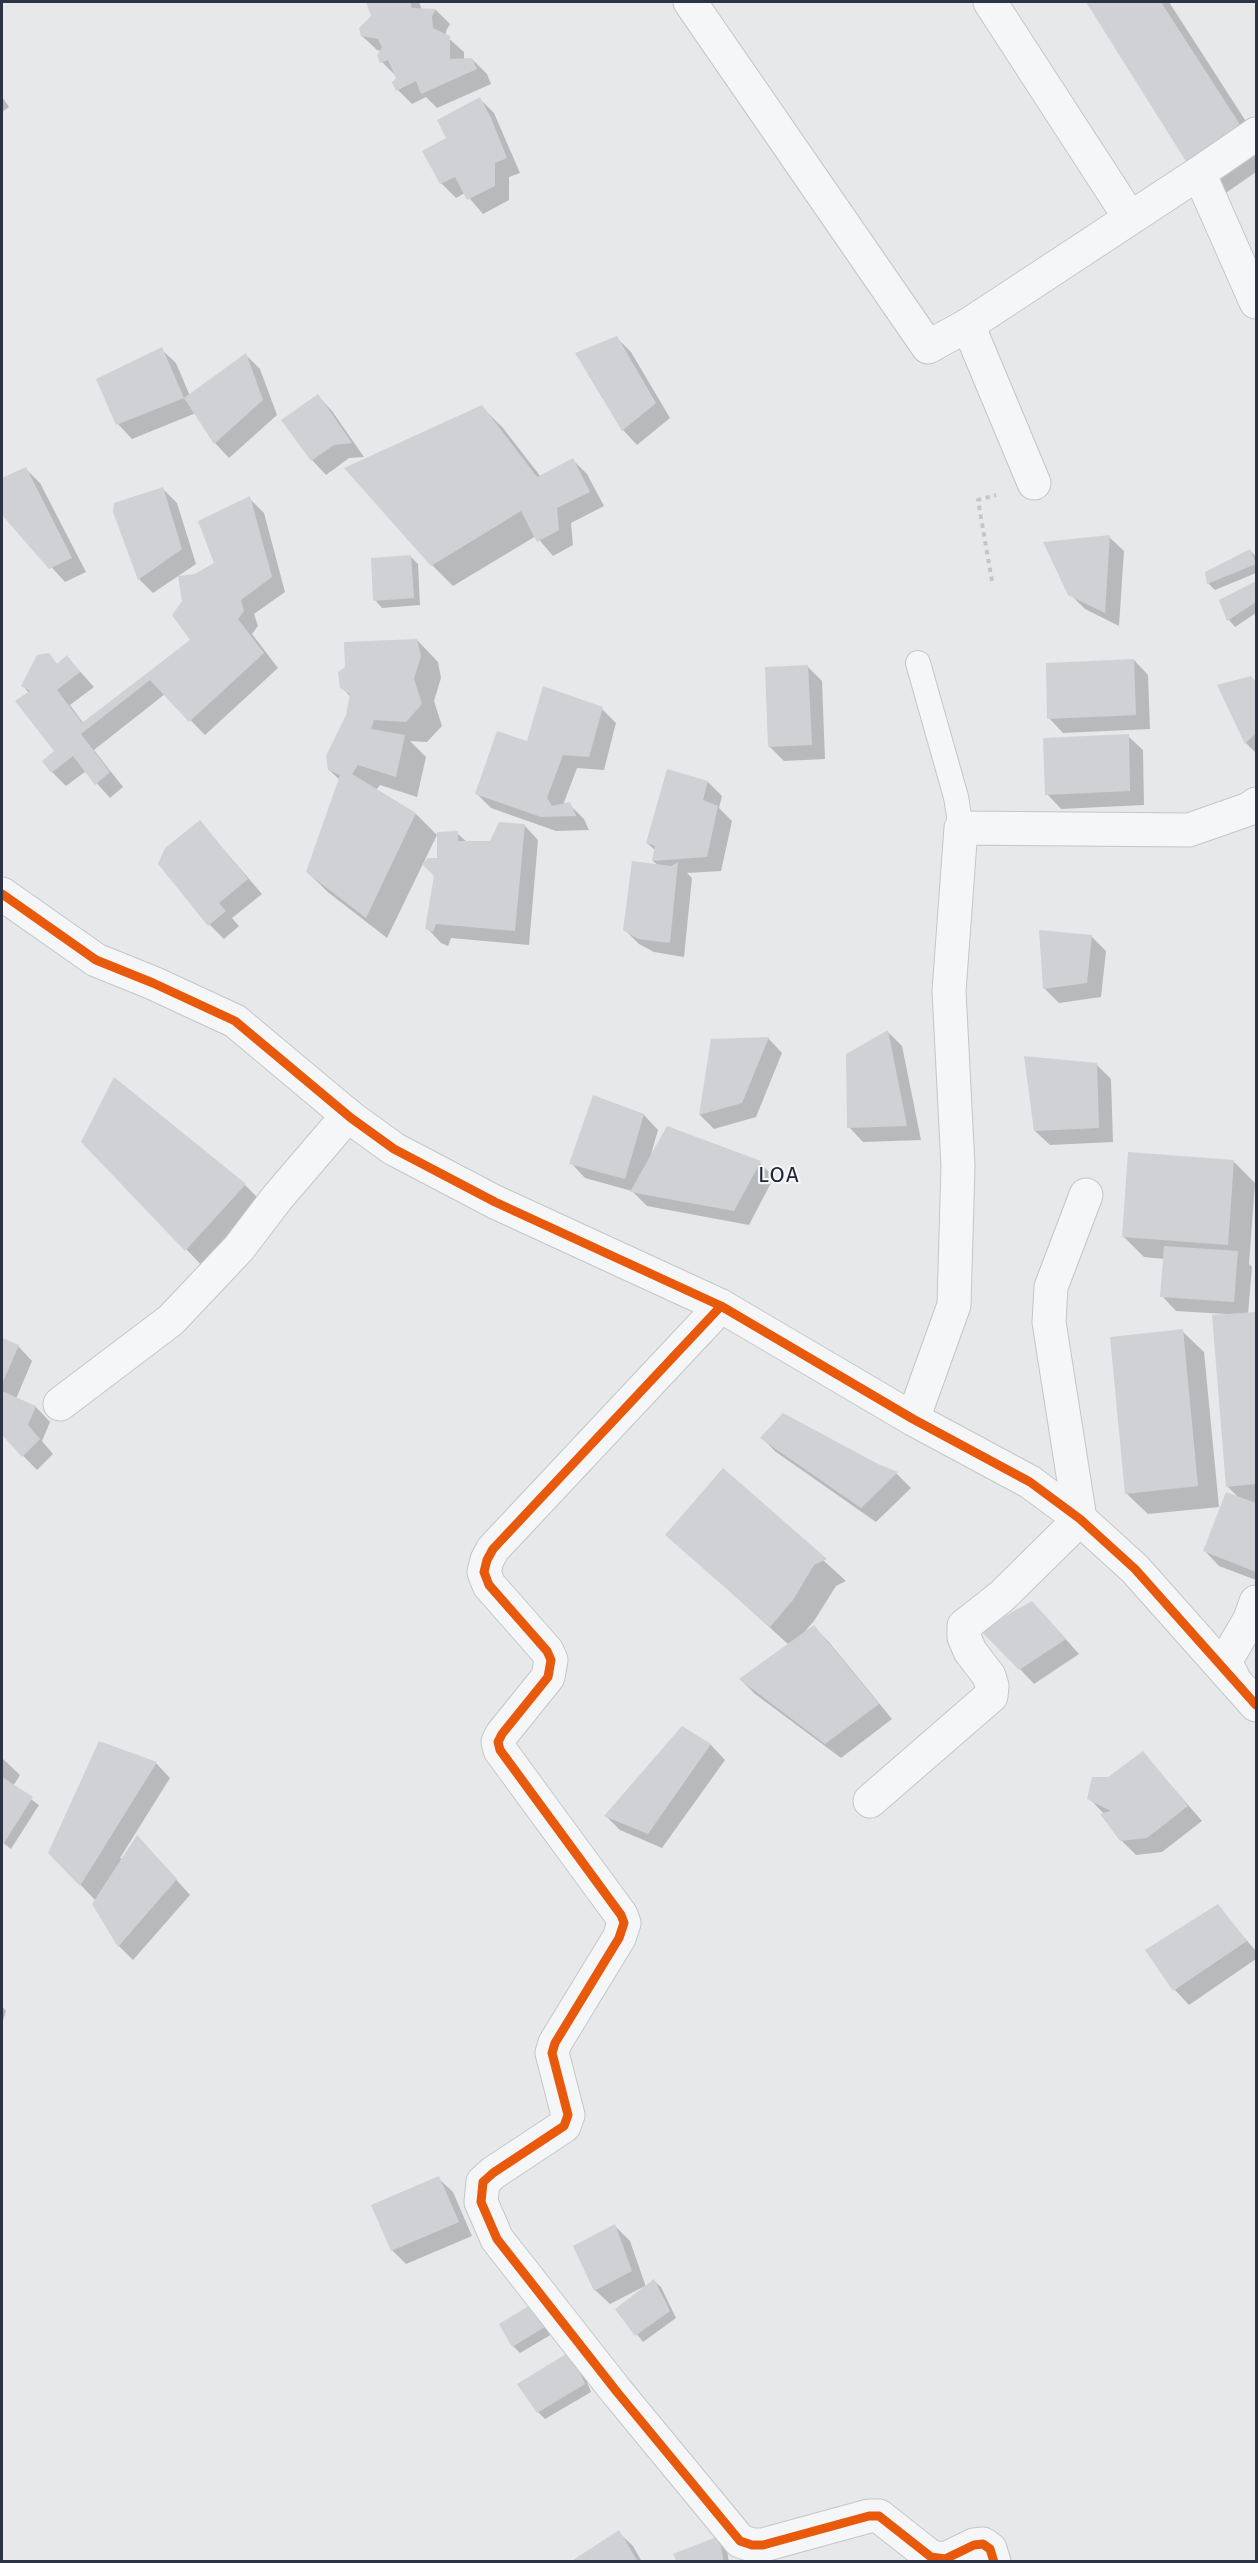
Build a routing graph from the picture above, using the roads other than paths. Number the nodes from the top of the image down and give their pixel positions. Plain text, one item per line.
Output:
1 (690, 2) edge
2 (990, 2) edge
3 (1257, 134) edge
4 (1199, 173) junction
5 (1130, 218) junction
6 (1257, 302) edge
7 (968, 325) junction
8 (1034, 483) road end
9 (918, 663) dead end
10 (1257, 804) edge
11 (962, 828) junction
12 (2, 894) edge
13 (348, 1115) junction
14 (1086, 1195) dead end
15 (721, 1306) junction
16 (60, 1404) dead end
17 (913, 1419) junction
18 (1080, 1520) junction
19 (1257, 1602) edge
20 (1233, 1677) junction
21 (1257, 1705) edge
22 (870, 1801) dead end
23 (994, 2562) edge

1 - 7 street
2 - 5 street
3 - 4 street
4 - 5 street
4 - 6 street
5 - 7 street
7 - 8 street
9 - 11 lane
10 - 11 street
11 - 17 street
12 - 13 street
13 - 15 street
13 - 16 street
14 - 18 street
15 - 17 street
15 - 23 street
17 - 18 street
18 - 20 street
18 - 22 street
19 - 20 street
20 - 21 street

